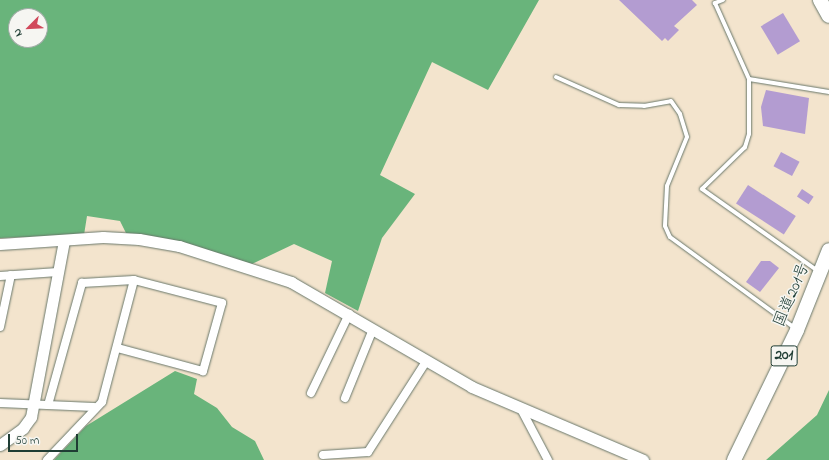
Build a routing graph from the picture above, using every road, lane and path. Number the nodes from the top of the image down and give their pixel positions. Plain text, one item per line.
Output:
1 (724, 0) edge
2 (820, 0) edge
3 (829, 16) edge
4 (556, 77) dead end
5 (749, 79) junction
6 (829, 92) edge
7 (64, 241) junction
8 (0, 244) edge
9 (829, 250) edge
10 (58, 272) junction
11 (820, 273) junction
12 (11, 275) junction
13 (0, 276) edge
14 (134, 280) junction
15 (349, 314) junction
16 (0, 327) edge
17 (373, 329) junction
18 (797, 330) junction
19 (117, 348) junction
20 (427, 360) junction
21 (311, 393) dead end
22 (345, 398) dead end
23 (0, 403) edge
24 (35, 404) junction
25 (48, 405) junction
26 (94, 407) junction
27 (521, 410) junction
28 (0, 445) edge
29 (323, 455) dead end
30 (47, 460) edge
31 (548, 460) edge
32 (643, 460) edge
33 (734, 460) edge

1 - 5 lane
2 - 3 highway
4 - 18 lane
5 - 6 lane
5 - 11 lane
7 - 8 street
7 - 10 street
7 - 15 street
9 - 11 highway, 国道201号 / 201
10 - 12 street
10 - 24 street
11 - 18 highway, 国道201号 / 201
12 - 13 street
12 - 16 street
14 - 19 street
14 - 19 street
14 - 25 street
15 - 17 street
15 - 21 street
17 - 20 street
17 - 22 street
18 - 33 highway, 国道201号 / 201
19 - 26 street
20 - 27 street
20 - 29 street
23 - 24 street
24 - 25 street
24 - 28 street
25 - 26 street
26 - 30 street
27 - 31 street
27 - 32 street

